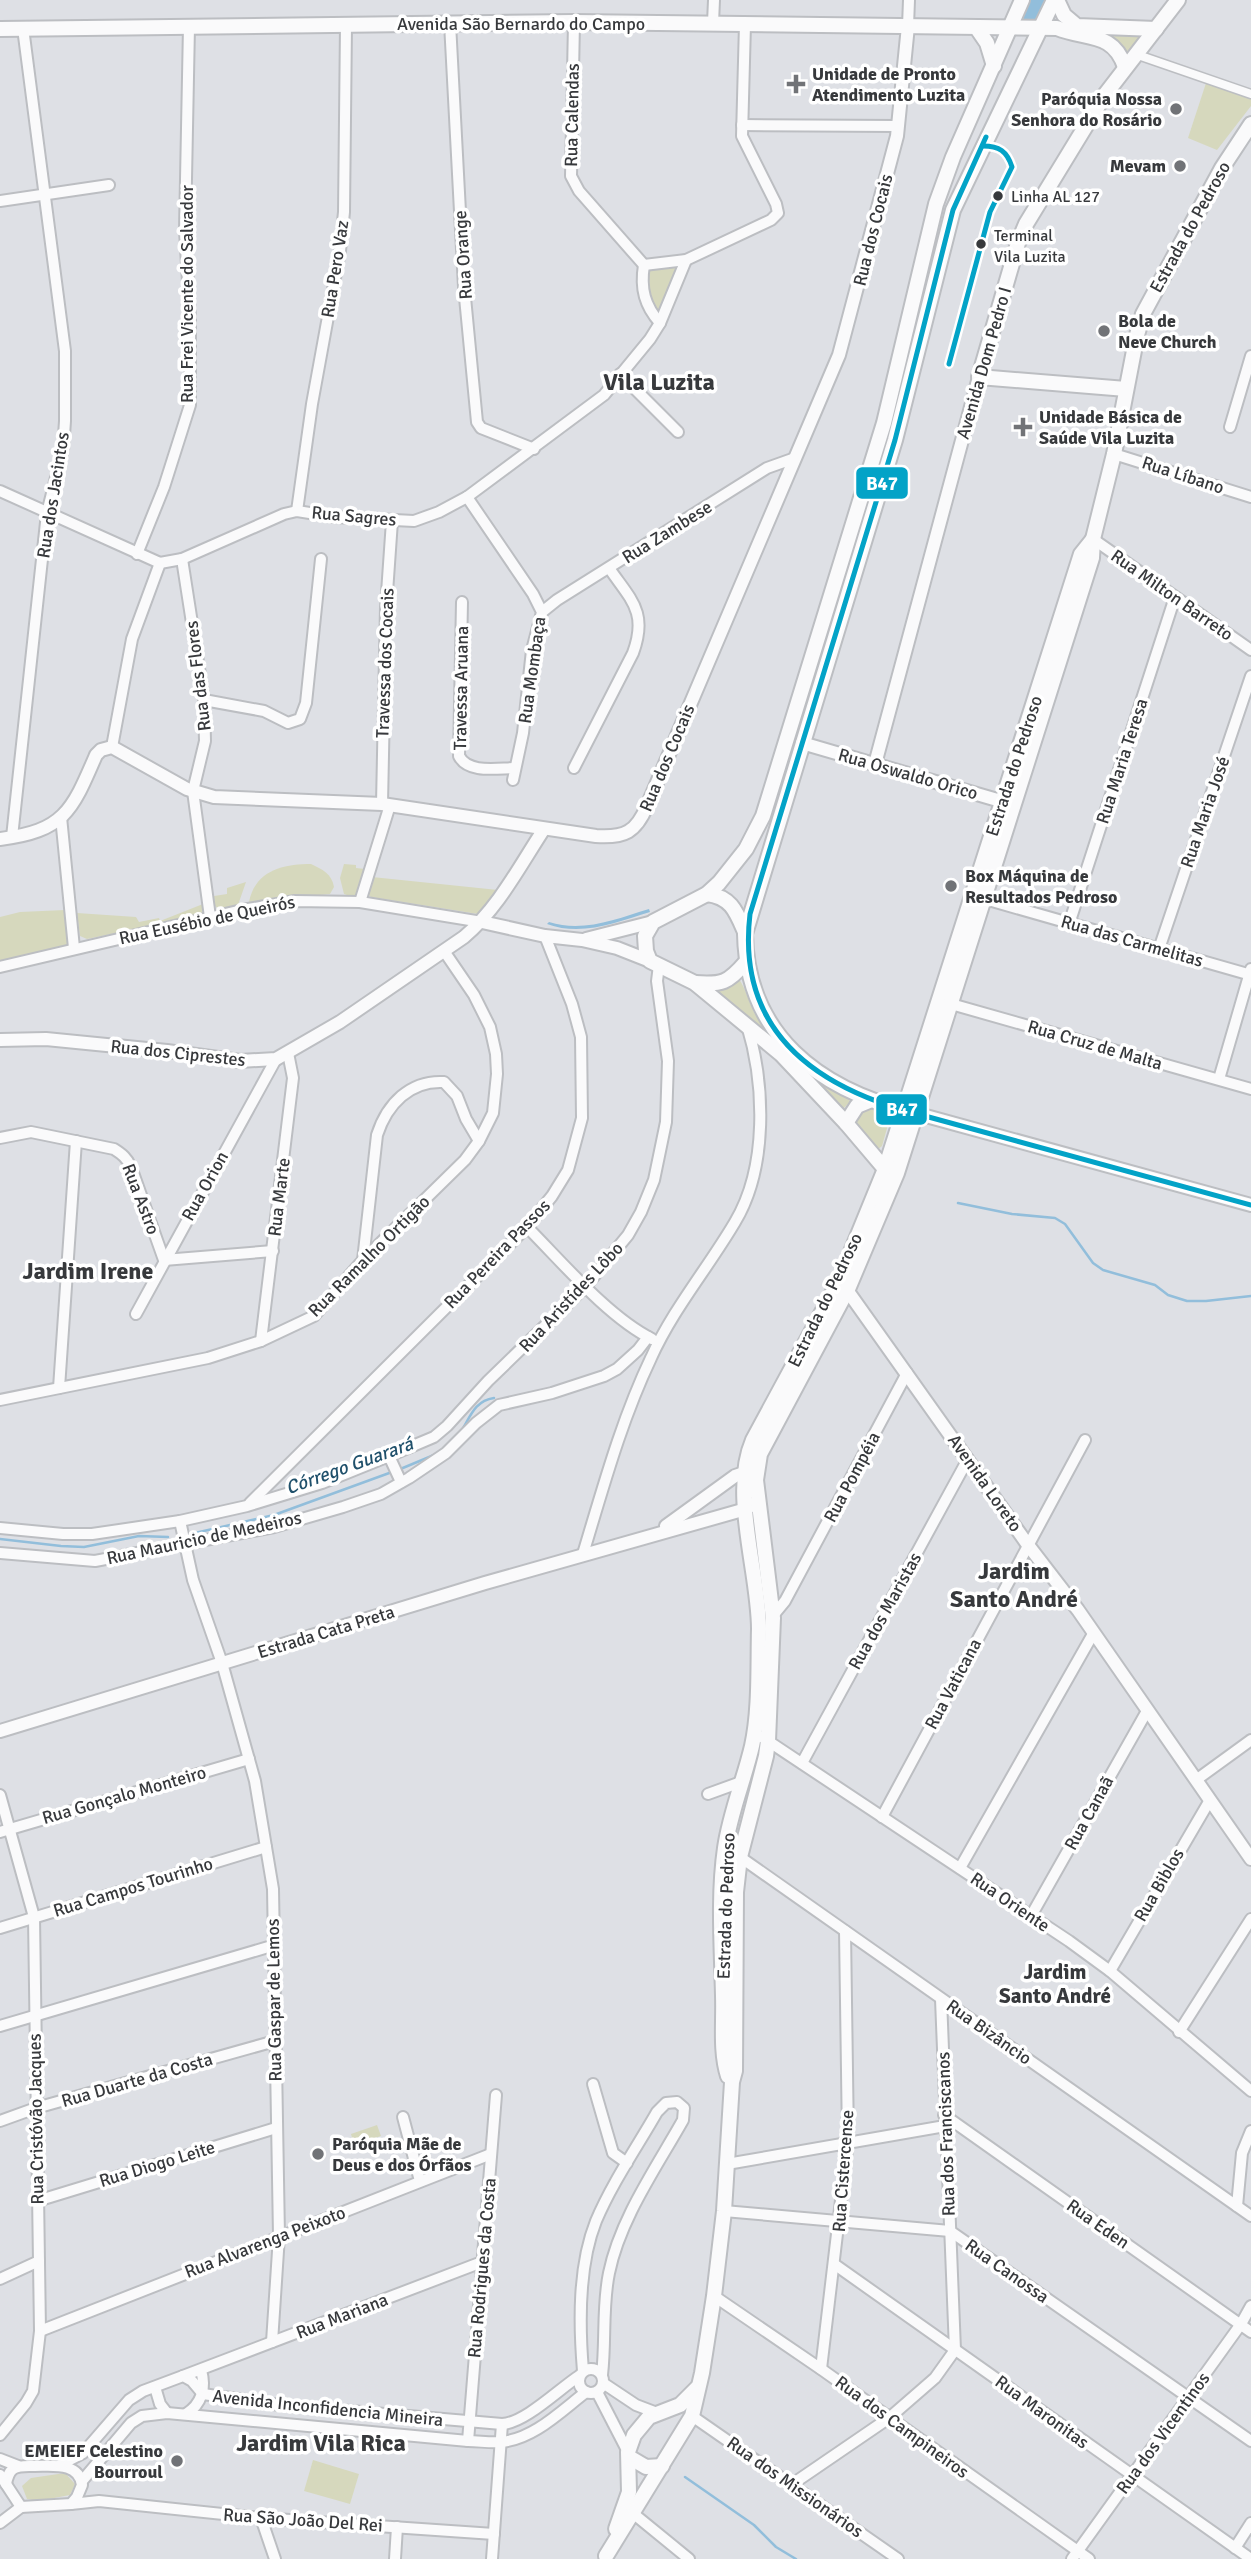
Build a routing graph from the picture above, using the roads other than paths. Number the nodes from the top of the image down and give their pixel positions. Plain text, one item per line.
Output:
1 (714, 0) edge
2 (909, 0) edge
3 (1022, 0) edge
4 (1056, 0) edge
5 (1178, 0) edge
6 (574, 22) junction
7 (450, 23) junction
8 (713, 23) junction
9 (745, 24) junction
10 (346, 25) junction
11 (189, 26) junction
12 (908, 26) junction
13 (976, 27) junction
14 (1010, 27) junction
15 (23, 28) junction
16 (1042, 28) junction
17 (0, 29) edge
18 (1156, 29) junction
19 (1135, 54) junction
20 (994, 66) junction
21 (1125, 67) junction
22 (987, 82) junction
23 (1251, 94) edge
24 (1002, 107) junction
25 (1251, 124) edge
26 (742, 125) junction
27 (898, 126) junction
28 (108, 186) dead end
29 (44, 193) junction
30 (0, 201) edge
31 (686, 260) junction
32 (643, 265) junction
33 (660, 323) junction
34 (1251, 356) edge
35 (620, 374) junction
36 (979, 377) junction
37 (1126, 389) junction
38 (1230, 427) dead end
39 (678, 432) dead end
40 (534, 449) junction
41 (1114, 454) junction
42 (795, 458) junction
43 (0, 491) edge
44 (1251, 497) edge
45 (467, 498) junction
46 (297, 511) junction
47 (47, 513) junction
48 (392, 521) junction
49 (1093, 539) junction
50 (136, 554) junction
51 (182, 559) junction
52 (321, 559) dead end
53 (160, 563) junction
54 (609, 568) junction
55 (1175, 597) junction
56 (462, 602) dead end
57 (542, 612) junction
58 (1251, 650) edge
59 (1251, 676) edge
60 (204, 700) junction
61 (802, 743) junction
62 (112, 747) junction
63 (875, 764) junction
64 (515, 768) junction
65 (575, 768) dead end
66 (513, 780) dead end
67 (193, 791) junction
68 (1009, 803) junction
69 (386, 805) junction
70 (61, 817) junction
71 (544, 829) junction
72 (6, 838) edge
73 (707, 894) junction
74 (978, 897) junction
75 (360, 902) junction
76 (210, 917) junction
77 (482, 922) junction
78 (653, 922) junction
79 (1069, 924) junction
80 (745, 934) junction
81 (545, 936) junction
82 (582, 940) junction
83 (74, 948) junction
84 (1159, 949) junction
85 (444, 951) junction
86 (746, 962) junction
87 (655, 963) junction
88 (0, 967) edge
89 (1250, 973) edge
90 (695, 984) junction
91 (945, 1002) junction
92 (747, 1025) junction
93 (0, 1040) edge
94 (288, 1054) junction
95 (276, 1059) junction
96 (1219, 1079) junction
97 (1251, 1089) edge
98 (869, 1101) junction
99 (909, 1112) junction
100 (846, 1123) junction
101 (0, 1138) edge
102 (76, 1141) junction
103 (479, 1141) junction
104 (891, 1171) junction
105 (1251, 1205) edge
106 (527, 1227) junction
107 (273, 1251) junction
108 (164, 1259) junction
109 (363, 1260) junction
110 (844, 1284) junction
111 (586, 1286) junction
112 (135, 1314) dead end
113 (648, 1337) junction
114 (261, 1341) junction
115 (659, 1342) junction
116 (907, 1373) junction
117 (59, 1388) junction
118 (0, 1401) edge
119 (1084, 1440) dead end
120 (389, 1456) junction
121 (968, 1459) junction
122 (279, 1475) junction
123 (750, 1476) junction
124 (401, 1482) junction
125 (291, 1493) junction
126 (708, 1495) junction
127 (758, 1499) junction
128 (247, 1506) junction
129 (746, 1509) junction
130 (709, 1519) junction
131 (180, 1521) junction
132 (0, 1528) edge
133 (653, 1534) junction
134 (187, 1545) junction
135 (1028, 1545) junction
136 (0, 1553) edge
137 (583, 1554) junction
138 (796, 1581) junction
139 (762, 1586) junction
140 (773, 1618) junction
141 (759, 1623) junction
142 (1094, 1634) junction
143 (222, 1663) junction
144 (1147, 1711) junction
145 (0, 1731) edge
146 (754, 1732) junction
147 (768, 1741) junction
148 (1251, 1741) edge
149 (249, 1759) junction
150 (802, 1763) junction
151 (1196, 1780) junction
152 (741, 1782) junction
153 (708, 1794) dead end
154 (0, 1795) edge
155 (1210, 1800) junction
156 (882, 1817) junction
157 (4, 1831) edge
158 (266, 1847) junction
159 (724, 1852) junction
160 (740, 1857) junction
161 (1251, 1859) edge
162 (960, 1868) junction
163 (285, 1885) dead end
164 (273, 1889) junction
165 (1031, 1916) junction
166 (34, 1917) junction
167 (1251, 1919) edge
168 (0, 1927) edge
169 (845, 1931) junction
170 (275, 1945) junction
171 (1110, 1971) junction
172 (942, 1999) junction
173 (34, 2015) junction
174 (0, 2026) edge
175 (1179, 2032) junction
176 (275, 2041) junction
177 (732, 2082) junction
178 (593, 2084) dead end
179 (1251, 2091) edge
180 (496, 2095) dead end
181 (36, 2108) junction
182 (403, 2117) dead end
183 (0, 2121) edge
184 (945, 2121) junction
185 (276, 2128) junction
186 (1251, 2131) edge
187 (848, 2141) junction
188 (491, 2154) junction
189 (627, 2163) junction
190 (727, 2164) junction
191 (421, 2181) junction
192 (37, 2201) junction
193 (1237, 2206) junction
194 (724, 2211) junction
195 (1251, 2216) edge
196 (840, 2221) junction
197 (950, 2231) junction
198 (279, 2236) junction
199 (38, 2261) junction
200 (482, 2262) junction
201 (834, 2264) junction
202 (0, 2279) edge
203 (714, 2296) junction
204 (1251, 2306) edge
205 (1241, 2325) junction
206 (40, 2331) junction
207 (1251, 2332) edge
208 (272, 2342) junction
209 (955, 2350) junction
210 (821, 2368) junction
211 (201, 2370) junction
212 (581, 2374) junction
213 (183, 2376) junction
214 (597, 2385) junction
215 (155, 2387) junction
216 (698, 2387) junction
217 (203, 2394) junction
218 (1188, 2397) junction
219 (662, 2412) junction
220 (167, 2413) junction
221 (186, 2414) junction
222 (692, 2416) junction
223 (889, 2418) junction
224 (469, 2422) junction
225 (502, 2424) junction
226 (0, 2435) edge
227 (468, 2441) junction
228 (1251, 2441) edge
229 (501, 2442) junction
230 (628, 2454) junction
231 (0, 2459) edge
232 (60, 2465) junction
233 (18, 2466) junction
234 (662, 2466) junction
235 (1132, 2476) junction
236 (3, 2479) edge
237 (82, 2483) junction
238 (791, 2485) junction
239 (113, 2503) junction
240 (71, 2504) junction
241 (22, 2507) junction
242 (629, 2510) junction
243 (261, 2518) junction
244 (0, 2523) edge
245 (1251, 2523) edge
246 (397, 2528) junction
247 (494, 2534) junction
248 (1235, 2548) junction
249 (1075, 2555) edge
250 (605, 2558) edge
251 (275, 2559) edge
252 (394, 2559) edge
253 (492, 2559) edge
254 (689, 2559) edge
255 (898, 2559) edge
256 (1089, 2559) edge
257 (1251, 2559) edge

1 - 8 street
2 - 12 street
3 - 14 main road
4 - 16 main road
4 - 18 main road
5 - 18 main road, Avenida Dom Pedro I
6 - 7 main road, Avenida São Bernardo do Campo
6 - 8 main road, Avenida São Bernardo do Campo
6 - 32 street, Rua Calendas
7 - 10 main road, Avenida São Bernardo do Campo
7 - 40 street, Rua Orange
8 - 9 main road, Avenida São Bernardo do Campo
9 - 12 main road, Avenida São Bernardo do Campo
9 - 26 street
10 - 11 main road, Avenida São Bernardo do Campo
10 - 46 street, Rua Pero Vaz
11 - 15 main road, Avenida São Bernardo do Campo
11 - 50 street, Rua Frei Vicente do Salvador
12 - 13 main road, Avenida São Bernardo do Campo
12 - 27 street, Rua dos Cocais
13 - 14 main road, Avenida São Bernardo do Campo
13 - 20 main road
14 - 16 main road, Avenida São Bernardo do Campo
14 - 20 main road
15 - 17 main road, Avenida São Bernardo do Campo
15 - 29 street, Rua dos Jacintos
16 - 21 main road, Avenida São Bernardo do Campo
16 - 24 main road
18 - 19 main road, Avenida Dom Pedro I
19 - 21 main road, Avenida Dom Pedro I
19 - 23 street
20 - 22 main road
21 - 36 main road, Avenida Dom Pedro I
22 - 24 main road
22 - 73 main road
24 - 61 main road
25 - 37 main road, Estrada do Pedroso
26 - 27 street
26 - 31 street
27 - 42 street, Rua dos Cocais
28 - 29 street
29 - 30 street
29 - 47 street, Rua dos Jacintos
31 - 32 street
31 - 33 street, Rua Sagres
32 - 33 street
33 - 35 street, Rua Sagres
34 - 38 street
35 - 39 street
35 - 40 street, Rua Sagres
36 - 37 main road
36 - 63 street, Avenida Dom Pedro I
37 - 41 main road, Estrada do Pedroso
40 - 45 street, Rua Sagres
41 - 44 street, Rua Líbano
41 - 49 main road, Estrada do Pedroso
42 - 54 street, Rua Zambese
42 - 71 street, Rua dos Cocais
43 - 47 street
45 - 48 street, Rua Sagres
45 - 57 street, Rua Mombaça
46 - 48 street, Rua Sagres
46 - 51 street, Rua Sagres
47 - 50 street
47 - 72 street, Rua dos Jacintos
48 - 69 street, Travessa dos Cocais
49 - 55 street, Rua Milton Barreto
49 - 68 main road, Estrada do Pedroso
50 - 53 street
51 - 53 street, Rua Sagres
51 - 60 street, Rua das Flores
52 - 60 street
53 - 62 street
54 - 57 street, Rua Zambese
54 - 65 street
55 - 58 street, Rua Milton Barreto
55 - 79 street, Rua Maria Teresa
56 - 64 street, Travessa Aruana
57 - 64 street, Rua Mombaça
59 - 84 street, Rua Maria José
60 - 67 street, Rua das Flores
61 - 63 street, Rua Oswaldo Orico
61 - 80 main road
62 - 67 street, Rua dos Cocais
62 - 70 street
63 - 68 street, Rua Oswaldo Orico
64 - 66 street, Rua Mombaça
67 - 69 street, Rua dos Cocais
67 - 76 street, Rua das Flores
68 - 74 main road, Estrada do Pedroso
69 - 71 street, Rua dos Cocais
69 - 75 street, Travessa dos Cocais
70 - 72 street
70 - 83 street
71 - 77 street, Rua dos Ciprestes
73 - 78 main road
73 - 80 main road
74 - 79 street, Rua das Carmelitas
74 - 91 main road, Estrada do Pedroso
75 - 76 street, Rua Eusébio de Queirós
75 - 77 street, Rua Eusébio de Queirós
76 - 83 street, Rua Eusébio de Queirós
77 - 81 street, Rua Eusébio de Queirós
77 - 85 street, Rua dos Ciprestes
78 - 82 street, Rua Eusébio de Queirós
78 - 87 main road
79 - 84 street, Rua das Carmelitas
80 - 86 main road
81 - 82 street, Rua Eusébio de Queirós
81 - 106 street, Rua Pereira Passos
82 - 87 street, Rua Eusébio de Queirós
83 - 88 street, Rua Eusébio de Queirós
84 - 89 street, Rua das Carmelitas
85 - 94 street, Rua dos Ciprestes
85 - 103 street, Rua Ramalho Ortigão
86 - 90 main road
86 - 98 main road
87 - 90 main road, Rua Eusébio de Queirós
87 - 111 street, Rua Aristídes Lôbo
89 - 96 street
90 - 92 main road, Rua Eusébio de Queirós
91 - 96 street, Rua Cruz de Malta
91 - 99 main road, Estrada do Pedroso
92 - 100 main road, Rua Eusébio de Queirós
92 - 115 street
93 - 95 street, Rua dos Ciprestes
94 - 95 street, Rua dos Ciprestes
94 - 107 street, Rua Marte
95 - 108 street, Rua Orion
96 - 97 street, Rua Cruz de Malta
98 - 99 main road
98 - 100 main road
99 - 104 main road, Estrada do Pedroso
99 - 105 street
100 - 104 main road, Rua Eusébio de Queirós
101 - 102 street, Rua Astro
102 - 108 street, Rua Astro
102 - 117 street
103 - 109 street, Rua Ramalho Ortigão
103 - 109 street
104 - 110 main road, Estrada do Pedroso
106 - 111 street
106 - 122 street, Rua Pereira Passos
107 - 108 street
107 - 114 street, Rua Marte
108 - 112 street, Rua Orion
109 - 114 street, Rua Ramalho Ortigão
110 - 116 street, Avenida Loreto
110 - 123 main road, Estrada do Pedroso
111 - 113 street
111 - 120 street, Rua Aristídes Lôbo
113 - 115 street
113 - 124 street, Rua Mauricio de Medeiros
114 - 117 street, Rua Ramalho Ortigão
115 - 137 street
116 - 121 street, Avenida Loreto
116 - 138 street, Rua Pompéia
117 - 118 street, Rua Ramalho Ortigão
119 - 135 street, Rua Vaticana
120 - 124 street
120 - 125 street
121 - 135 street, Avenida Loreto
121 - 150 street, Rua dos Maristas
122 - 125 street
122 - 128 street, Rua Pereira Passos
123 - 126 street, Estrada Cata Preta
123 - 127 main road, Estrada do Pedroso
123 - 129 main road, Estrada do Pedroso
124 - 134 street, Rua Mauricio de Medeiros
125 - 128 street
126 - 130 street
126 - 133 street, Estrada Cata Preta
127 - 129 street, Estrada Cata Preta
127 - 139 main road, Estrada do Pedroso
128 - 131 street
129 - 130 street, Estrada Cata Preta
129 - 139 main road, Estrada do Pedroso
130 - 133 street, Estrada Cata Preta
131 - 132 street
131 - 134 street, Rua Gaspar de Lemos
133 - 137 street, Estrada Cata Preta
134 - 136 street, Rua Mauricio de Medeiros
134 - 143 street, Rua Gaspar de Lemos
135 - 142 street, Avenida Loreto
135 - 156 street, Rua Vaticana
137 - 143 street, Estrada Cata Preta
138 - 139 street
138 - 140 street, Rua Pompéia
139 - 140 main road, Estrada do Pedroso
139 - 141 main road, Estrada do Pedroso
140 - 141 street
140 - 147 main road, Estrada do Pedroso
141 - 146 main road, Estrada do Pedroso
142 - 144 street, Avenida Loreto
142 - 162 street
143 - 145 street, Estrada Cata Preta
143 - 149 street, Rua Gaspar de Lemos
144 - 151 street, Avenida Loreto
144 - 165 street, Rua Canaã
146 - 147 street, Rua Oriente
146 - 152 main road, Estrada do Pedroso
147 - 150 street, Rua Oriente
147 - 160 main road, Estrada do Pedroso
148 - 151 street
149 - 157 street, Rua Gonçalo Monteiro
149 - 158 street, Rua Gaspar de Lemos
150 - 156 street, Rua Oriente
151 - 155 street, Avenida Loreto
152 - 153 street
152 - 159 main road, Estrada do Pedroso
154 - 157 street, Rua Cristóvão Jacques
155 - 161 street, Avenida Loreto
155 - 171 street, Rua Biblos
156 - 162 street, Rua Oriente
157 - 166 street, Rua Cristóvão Jacques
158 - 164 street, Rua Gaspar de Lemos
158 - 166 street, Rua Campos Tourinho
159 - 160 street, Rua Bizâncio
159 - 177 main road, Estrada do Pedroso
160 - 169 street, Rua Bizâncio
160 - 177 main road, Estrada do Pedroso
162 - 165 street, Rua Oriente
163 - 164 street
164 - 170 street, Rua Gaspar de Lemos
165 - 171 street, Rua Oriente
166 - 168 street, Rua Campos Tourinho
166 - 173 street, Rua Cristóvão Jacques
167 - 175 street
169 - 172 street, Rua Bizâncio
169 - 187 street, Rua Cistercense
170 - 173 street
170 - 176 street, Rua Gaspar de Lemos
171 - 175 street, Rua Oriente
172 - 184 street, Rua dos Franciscanos
172 - 193 street, Rua Bizâncio
173 - 174 street
173 - 181 street, Rua Cristóvão Jacques
175 - 179 street, Rua Oriente
176 - 181 street, Rua Duarte da Costa
176 - 185 street, Rua Gaspar de Lemos
177 - 190 main road, Estrada do Pedroso
178 - 189 street
180 - 188 street, Rua Rodrigues da Costa
181 - 183 street, Rua Duarte da Costa
181 - 192 street, Rua Cristóvão Jacques
182 - 191 street
184 - 187 street
184 - 197 street, Rua dos Franciscanos
184 - 205 street, Rua Eden
185 - 192 street, Rua Diogo Leite
185 - 198 street, Rua Gaspar de Lemos
186 - 193 street
187 - 190 street
187 - 196 street, Rua Cistercense
188 - 191 street, Rua Alvarenga Peixoto
188 - 200 street, Rua Rodrigues da Costa
189 - 212 street
189 - 214 street
190 - 194 main road, Estrada do Pedroso
191 - 198 street, Rua Alvarenga Peixoto
192 - 199 street, Rua Cristóvão Jacques
193 - 195 street, Rua Bizâncio
194 - 196 street, Rua Canossa
194 - 203 main road, Estrada do Pedroso
196 - 197 street, Rua Canossa
196 - 201 street, Rua Cistercense
197 - 209 street, Rua dos Franciscanos
197 - 218 street, Rua Canossa
198 - 206 street, Rua Alvarenga Peixoto
198 - 208 street, Rua Gaspar de Lemos
199 - 202 street
199 - 206 street, Rua Cristóvão Jacques
200 - 208 street, Rua Mariana
200 - 224 street, Rua Rodrigues da Costa
201 - 209 street, Rua Maronitas
201 - 210 street, Rua Cistercense
203 - 210 street, Rua dos Campineiros
203 - 216 main road, Estrada do Pedroso
204 - 205 street, Rua dos Vicentinos
205 - 207 street, Rua Eden
205 - 218 street, Rua dos Vicentinos
206 - 226 street, Rua Cristóvão Jacques
208 - 211 street, Rua Mariana
209 - 223 street
209 - 235 street, Rua Maronitas
210 - 223 street, Rua dos Campineiros
211 - 213 street, Rua Mariana
211 - 217 street
212 - 214 street
212 - 214 street
212 - 225 street, Avenida Inconfidencia Mineira
213 - 215 street
213 - 217 street, Avenida Inconfidencia Mineira
214 - 219 street
214 - 229 street, Avenida Inconfidencia Mineira
214 - 230 street
215 - 220 street
215 - 232 street
216 - 219 main road, Estrada do Pedroso
216 - 222 main road, Estrada do Pedroso
217 - 221 street
217 - 224 street, Avenida Inconfidencia Mineira
218 - 228 street, Rua Canossa
218 - 235 street, Rua dos Vicentinos
219 - 222 main road
219 - 230 main road, Estrada do Pedroso
220 - 221 street, Avenida Inconfidencia Mineira
220 - 237 street, Avenida Inconfidencia Mineira
221 - 227 street, Avenida Inconfidencia Mineira
222 - 234 main road, Estrada do Pedroso
222 - 238 street, Rua dos Missionários
223 - 238 street
223 - 249 street, Rua dos Campineiros
224 - 225 street, Avenida Inconfidencia Mineira
224 - 227 street, Rua Rodrigues da Costa
225 - 229 street
227 - 229 street, Avenida Inconfidencia Mineira
229 - 247 street
230 - 234 main road
230 - 242 main road, Estrada do Pedroso
231 - 233 street
232 - 233 street
232 - 237 street, Rua São João Del Rei
233 - 236 street
234 - 242 main road, Estrada do Pedroso
235 - 248 street, Rua Maronitas
235 - 249 street, Rua dos Vicentinos
236 - 241 street
237 - 239 street, Rua São João Del Rei
237 - 240 street, Avenida Inconfidencia Mineira
238 - 255 street, Rua dos Missionários
239 - 240 street, Rua São João Del Rei
239 - 243 street, Rua São João Del Rei
240 - 241 street, Rua São João Del Rei
241 - 244 street
242 - 250 main road, Estrada do Pedroso
242 - 254 street
243 - 246 street, Rua São João Del Rei
243 - 251 street
245 - 248 street
246 - 247 street, Rua São João Del Rei
246 - 252 street
247 - 253 street
248 - 257 street, Rua Maronitas
249 - 256 street, Rua dos Campineiros

